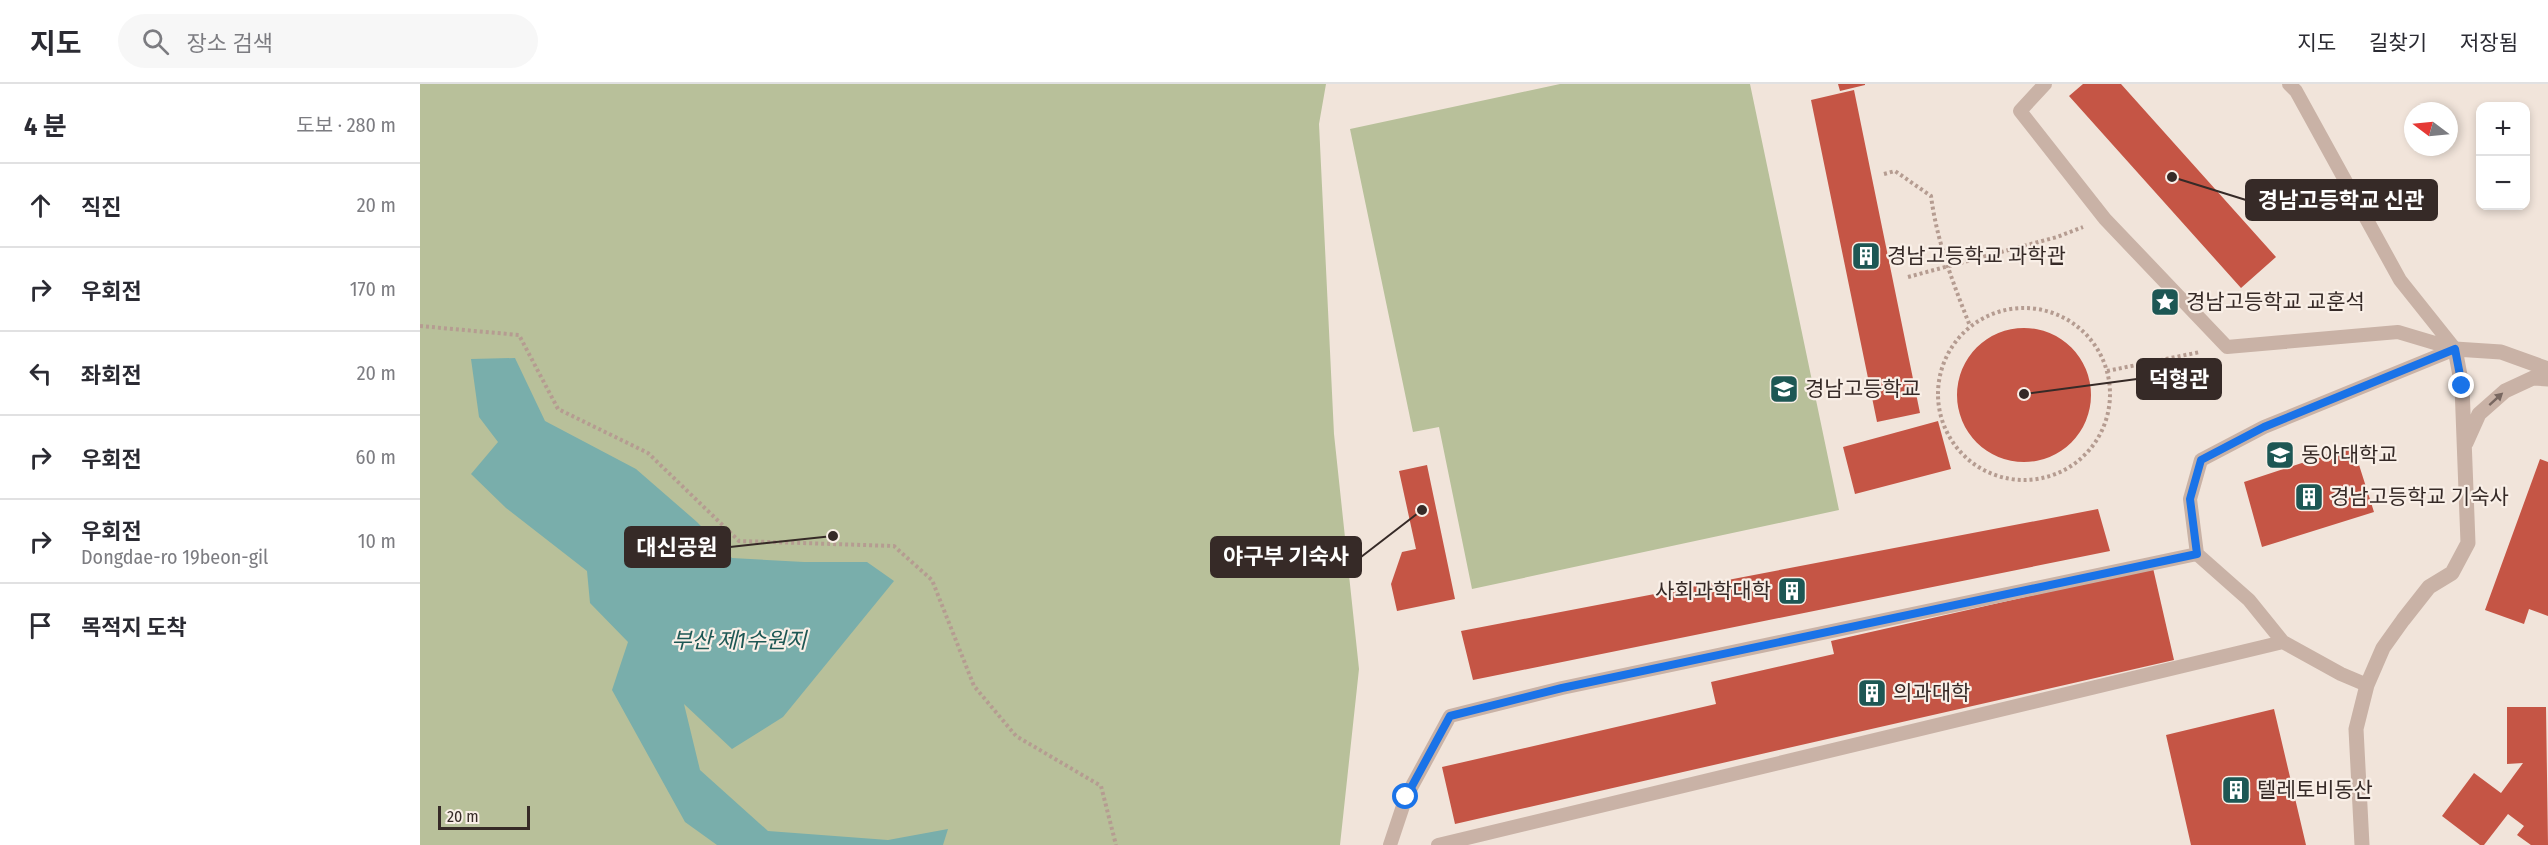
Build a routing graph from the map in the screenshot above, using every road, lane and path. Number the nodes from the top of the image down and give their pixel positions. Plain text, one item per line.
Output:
1 (2044, 84) edge
2 (2289, 84) edge
3 (1884, 174) dead end
4 (2105, 219) junction
5 (1947, 268) junction
6 (1908, 277) dead end
7 (420, 326) edge
8 (1970, 326) junction
9 (2227, 347) junction
10 (2455, 349) junction
11 (2548, 369) edge
12 (2107, 371) junction
13 (2548, 379) edge
14 (2465, 445) junction
15 (2197, 554) junction
16 (2283, 642) junction
17 (2367, 685) junction
18 (1116, 845) edge
19 (1390, 845) edge
20 (1438, 845) edge
21 (2362, 845) edge

1 - 4 lane
2 - 10 lane
3 - 5 path
4 - 5 path
4 - 9 lane
5 - 6 path
5 - 8 path
7 - 18 path
8 - 12 path
8 - 12 path
9 - 10 lane
9 - 12 path
10 - 11 street
10 - 14 street
10 - 15 lane
14 -> 13 street
14 - 17 street
15 - 16 lane
15 - 19 lane
16 - 17 lane
16 - 20 lane
17 - 21 street

